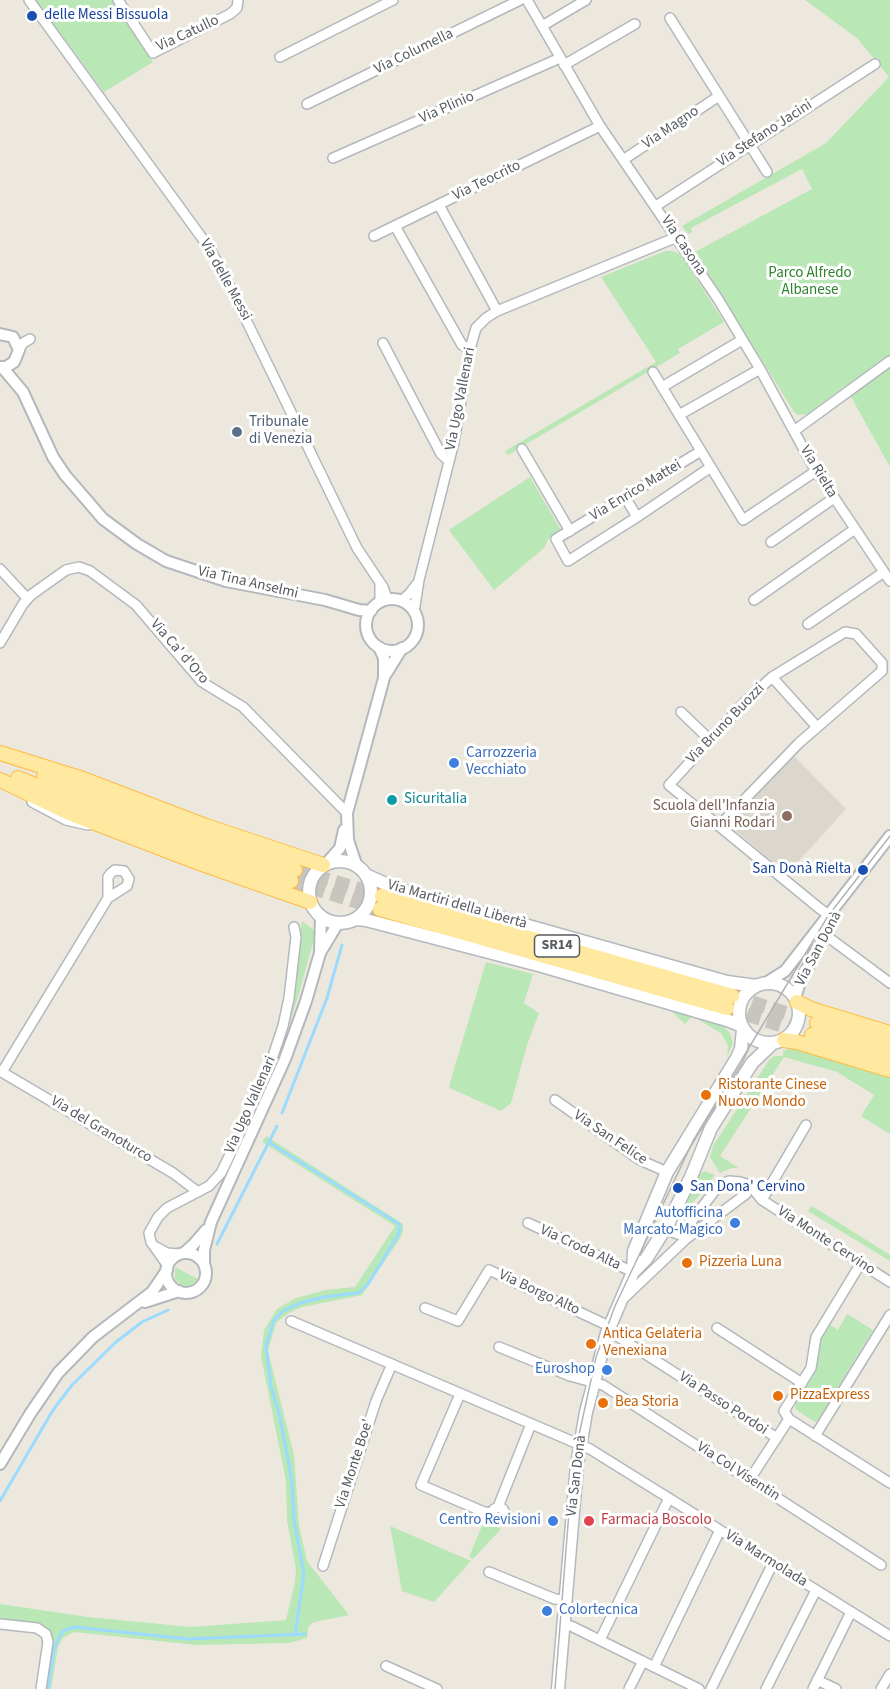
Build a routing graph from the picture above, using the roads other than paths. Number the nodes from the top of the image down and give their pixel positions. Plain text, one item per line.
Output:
1 (29, 0) edge
2 (118, 0) edge
3 (238, 0) edge
4 (393, 0) edge
5 (520, 0) edge
6 (527, 0) edge
7 (586, 0) edge
8 (670, 18) dead end
9 (635, 24) dead end
10 (542, 26) junction
11 (280, 57) dead end
12 (562, 61) junction
13 (875, 64) dead end
14 (719, 96) junction
15 (307, 104) dead end
16 (600, 126) junction
17 (750, 144) junction
18 (333, 158) dead end
19 (623, 160) junction
20 (767, 172) dead end
21 (439, 205) junction
22 (656, 206) junction
23 (395, 226) junction
24 (374, 236) dead end
25 (677, 237) junction
26 (497, 311) junction
27 (5, 334) edge
28 (742, 340) junction
29 (383, 343) dead end
30 (470, 349) junction
31 (17, 355) junction
32 (890, 361) edge
33 (1, 367) edge
34 (760, 369) junction
35 (653, 372) dead end
36 (662, 387) junction
37 (22, 392) junction
38 (679, 415) junction
39 (794, 431) junction
40 (522, 450) dead end
41 (701, 452) junction
42 (449, 461) junction
43 (711, 467) junction
44 (816, 471) junction
45 (625, 497) junction
46 (834, 498) junction
47 (637, 517) junction
48 (855, 529) junction
49 (570, 531) junction
50 (771, 542) dead end
51 (0, 568) edge
52 (884, 572) junction
53 (418, 580) junction
54 (890, 581) edge
55 (27, 598) junction
56 (754, 600) dead end
57 (384, 601) junction
58 (401, 601) junction
59 (342, 606) junction
60 (371, 610) junction
61 (414, 612) junction
62 (808, 624) dead end
63 (367, 628) junction
64 (0, 643) edge
65 (379, 647) junction
66 (402, 648) junction
67 (772, 677) junction
68 (384, 678) junction
69 (681, 712) dead end
70 (817, 728) junction
71 (710, 740) junction
72 (0, 755) edge
73 (0, 771) edge
74 (0, 780) edge
75 (0, 787) edge
76 (347, 816) junction
77 (719, 826) junction
78 (105, 827) junction
79 (890, 836) edge
80 (890, 845) edge
81 (356, 864) junction
82 (325, 865) junction
83 (368, 876) junction
84 (108, 898) dead end
85 (310, 902) junction
86 (381, 903) tunnel mouth
87 (321, 917) junction
88 (831, 917) junction
89 (356, 919) junction
90 (338, 923) junction
91 (294, 927) dead end
92 (821, 932) junction
93 (320, 953) junction
94 (889, 981) edge
95 (761, 985) junction
96 (796, 1000) junction
97 (730, 1002) tunnel mouth
98 (742, 1028) junction
99 (890, 1033) edge
100 (779, 1042) junction
101 (890, 1045) edge
102 (890, 1058) edge
103 (890, 1070) edge
104 (1, 1072) edge
105 (555, 1100) dead end
106 (806, 1125) dead end
107 (667, 1172) junction
108 (750, 1185) junction
109 (198, 1192) junction
110 (741, 1198) junction
111 (762, 1200) junction
112 (212, 1222) junction
113 (528, 1223) dead end
114 (668, 1224) junction
115 (154, 1245) junction
116 (634, 1251) junction
117 (181, 1254) junction
118 (646, 1259) junction
119 (662, 1261) junction
120 (861, 1263) junction
121 (204, 1264) junction
122 (167, 1268) junction
123 (633, 1272) junction
124 (890, 1282) edge
125 (179, 1291) junction
126 (618, 1303) junction
127 (139, 1304) junction
128 (425, 1308) dead end
129 (890, 1315) edge
130 (291, 1321) dead end
131 (717, 1328) dead end
132 (608, 1329) junction
133 (499, 1347) dead end
134 (392, 1364) junction
135 (593, 1383) junction
136 (802, 1383) junction
137 (460, 1394) junction
138 (789, 1419) junction
139 (531, 1424) junction
140 (815, 1436) junction
141 (777, 1438) junction
142 (580, 1444) junction
143 (0, 1464) edge
144 (750, 1479) junction
145 (890, 1483) edge
146 (669, 1498) junction
147 (720, 1530) junction
148 (773, 1563) junction
149 (881, 1565) dead end
150 (323, 1566) dead end
151 (489, 1572) dead end
152 (816, 1590) junction
153 (566, 1600) junction
154 (851, 1612) junction
155 (0, 1624) edge
156 (563, 1624) junction
157 (890, 1636) edge
158 (600, 1640) junction
159 (643, 1661) junction
160 (386, 1666) dead end
161 (654, 1667) junction
162 (890, 1674) edge
163 (815, 1684) edge
164 (41, 1689) edge
165 (437, 1689) edge
166 (558, 1689) edge
167 (630, 1689) edge
168 (698, 1689) edge
169 (711, 1689) edge
170 (766, 1689) edge
171 (837, 1689) edge
172 (880, 1689) edge

1 - 57 street, Via delle Messi
2 - 3 street, Via Catullo
4 - 11 street
5 - 15 street, Via Columella
6 - 10 street, Via Casona
7 - 10 street
8 - 14 street
9 - 12 street
10 - 12 street, Via Casona
12 - 16 street, Via Casona
12 - 18 street, Via Plinio
13 - 17 street, Via Stefano Jacini
14 - 17 street
14 - 19 street, Via Magno
16 - 19 street, Via Casona
16 - 21 street, Via Teocrito
17 - 20 street
17 - 22 street, Via Stefano Jacini
19 - 22 street, Via Casona
21 - 23 street, Via Teocrito
21 - 26 street
22 - 25 street, Via Casona
23 - 24 street, Via Teocrito
23 - 30 street
25 - 26 street, Via Ugo Vallenari
25 - 28 street, Via Casona
26 - 30 street, Via Ugo Vallenari
27 - 31 street
27 - 31 street
28 - 34 street, Via Casona
28 - 36 street
29 - 42 street
30 - 42 street, Via Ugo Vallenari
31 - 33 street
31 - 37 street
32 - 39 street, Via Rielta
33 - 37 street
34 - 38 street
34 - 39 street, Via Casona
35 - 36 street
36 - 38 street
37 - 59 street, Via Tina Anselmi
38 - 41 street
39 - 44 street, Via Rielta
40 - 49 street
41 - 43 street
41 - 45 street, Via Enrico Mattei
42 - 53 street, Via Ugo Vallenari
43 - 44 street
43 - 47 street
44 - 46 street, Via Rielta
45 - 47 street
45 - 49 street, Via Enrico Mattei
46 - 48 street, Via Rielta
46 - 50 street
47 - 49 street, Via Enrico Mattei
48 - 52 street, Via Rielta
48 - 56 street
51 - 55 street
52 - 54 street, Via Rielta
52 - 62 street
53 - 58 street, Via Ugo Vallenari
53 - 61 street, Via Ugo Vallenari
55 - 64 street
55 - 76 street, Via Ca' d'Oro
57 - 58 street
57 - 60 street
58 - 61 street
59 - 60 street, Via Tina Anselmi
59 - 63 street, Via Tina Anselmi
60 - 63 street
61 - 66 street
63 - 65 street
65 - 66 street
65 - 68 street
66 - 68 street
67 - 70 street
67 - 70 street, Via Bruno Buozzi
67 - 71 street, Via Bruno Buozzi
68 - 76 street
69 - 71 street
70 - 77 street, Via Bruno Buozzi
71 - 77 street, Via Bruno Buozzi
72 - 73 main road
72 - 82 main road
74 - 78 main road
75 - 78 street
76 - 81 street
76 - 82 street
77 - 88 street, Via Bruno Buozzi
78 - 85 main road
79 - 88 street
80 - 88 street, Via San Donà
81 - 82 main road
81 - 83 main road
82 - 85 main road
83 - 89 main road
83 - 95 main road, Via Martiri della Libertà
84 - 104 street, Via del Granoturco
85 - 87 main road
86 - 97 main road, Via Martiri della Libertà / SR14
87 - 90 main road
87 - 93 street, Via Ugo Vallenari
88 - 92 street, Via San Donà
89 - 90 main road
89 - 98 main road
90 - 93 street, Via Ugo Vallenari
91 - 109 street, Via Ugo Vallenari
92 - 94 street
92 - 95 street, Via San Donà
92 - 96 street, Via San Donà
93 - 112 street, Via Ugo Vallenari
95 - 96 main road, Via San Donà
95 - 98 main road, Via San Donà
96 - 99 main road
96 - 100 main road, Via San Donà
98 - 100 main road
98 - 107 main road, Via San Donà
100 - 103 main road
100 - 114 main road, Via San Donà
101 - 102 main road
104 - 109 street, Via del Granoturco
105 - 107 street, Via San Felice
106 - 111 street, Via Monte Cervino
107 - 116 main road, Via San Donà
108 - 110 street
108 - 111 street, Via Monte Cervino
108 - 114 street
109 - 115 street, Via Ugo Vallenari
110 - 111 street, Via Monte Cervino
110 - 119 street
111 - 120 street, Via Monte Cervino
112 - 117 street, Via Ugo Vallenari
112 - 121 street, Via Ugo Vallenari
113 - 123 street, Via Croda Alta
114 - 118 main road, Via San Donà
115 - 117 street
115 - 122 street
116 - 118 street
116 - 123 main road, Via San Donà
117 - 121 street
117 - 122 street, Via Ugo Vallenari
118 - 119 street
118 - 123 main road, Via San Donà
119 - 126 street
120 - 124 street, Via Monte Cervino
120 - 136 street
121 - 125 street, Via Ugo Vallenari
122 - 125 street
122 - 127 street, Via Ugo Vallenari
123 - 126 main road, Via San Donà
125 - 127 street, Via Ugo Vallenari
126 - 132 main road, Via San Donà
127 - 143 street, Via Ugo Vallenari
128 - 132 street, Via Borgo Alto
129 - 140 street
130 - 134 street
131 - 136 street
132 - 135 main road, Via San Donà
132 - 141 street, Via Passo Pordoi
133 - 135 street, Via Col Visentin
134 - 137 street
134 - 150 street, Via Monte Boe'
135 - 142 main road, Via San Donà
135 - 144 street, Via Col Visentin
136 - 138 street, Via Passo Pordoi
137 - 139 street
137 - 139 street
138 - 140 street
138 - 141 street, Via Passo Pordoi
139 - 142 street
140 - 145 street
141 - 144 street, Via Passo Pordoi
142 - 146 street, Via Marmolada
142 - 153 main road, Via San Donà
144 - 149 street, Via Col Visentin
146 - 147 street, Via Marmolada
146 - 158 street
147 - 148 street, Via Marmolada
147 - 161 street
148 - 152 street, Via Marmolada
148 - 169 street
151 - 153 street
152 - 154 street, Via Marmolada
152 - 170 street
153 - 156 main road, Via San Donà
154 - 157 street, Via Marmolada
154 - 163 street
155 - 164 street
156 - 158 street
156 - 166 main road, Via San Donà
158 - 159 street
159 - 161 street
159 - 167 street
160 - 165 street
161 - 168 street
162 - 172 street
163 - 171 street

